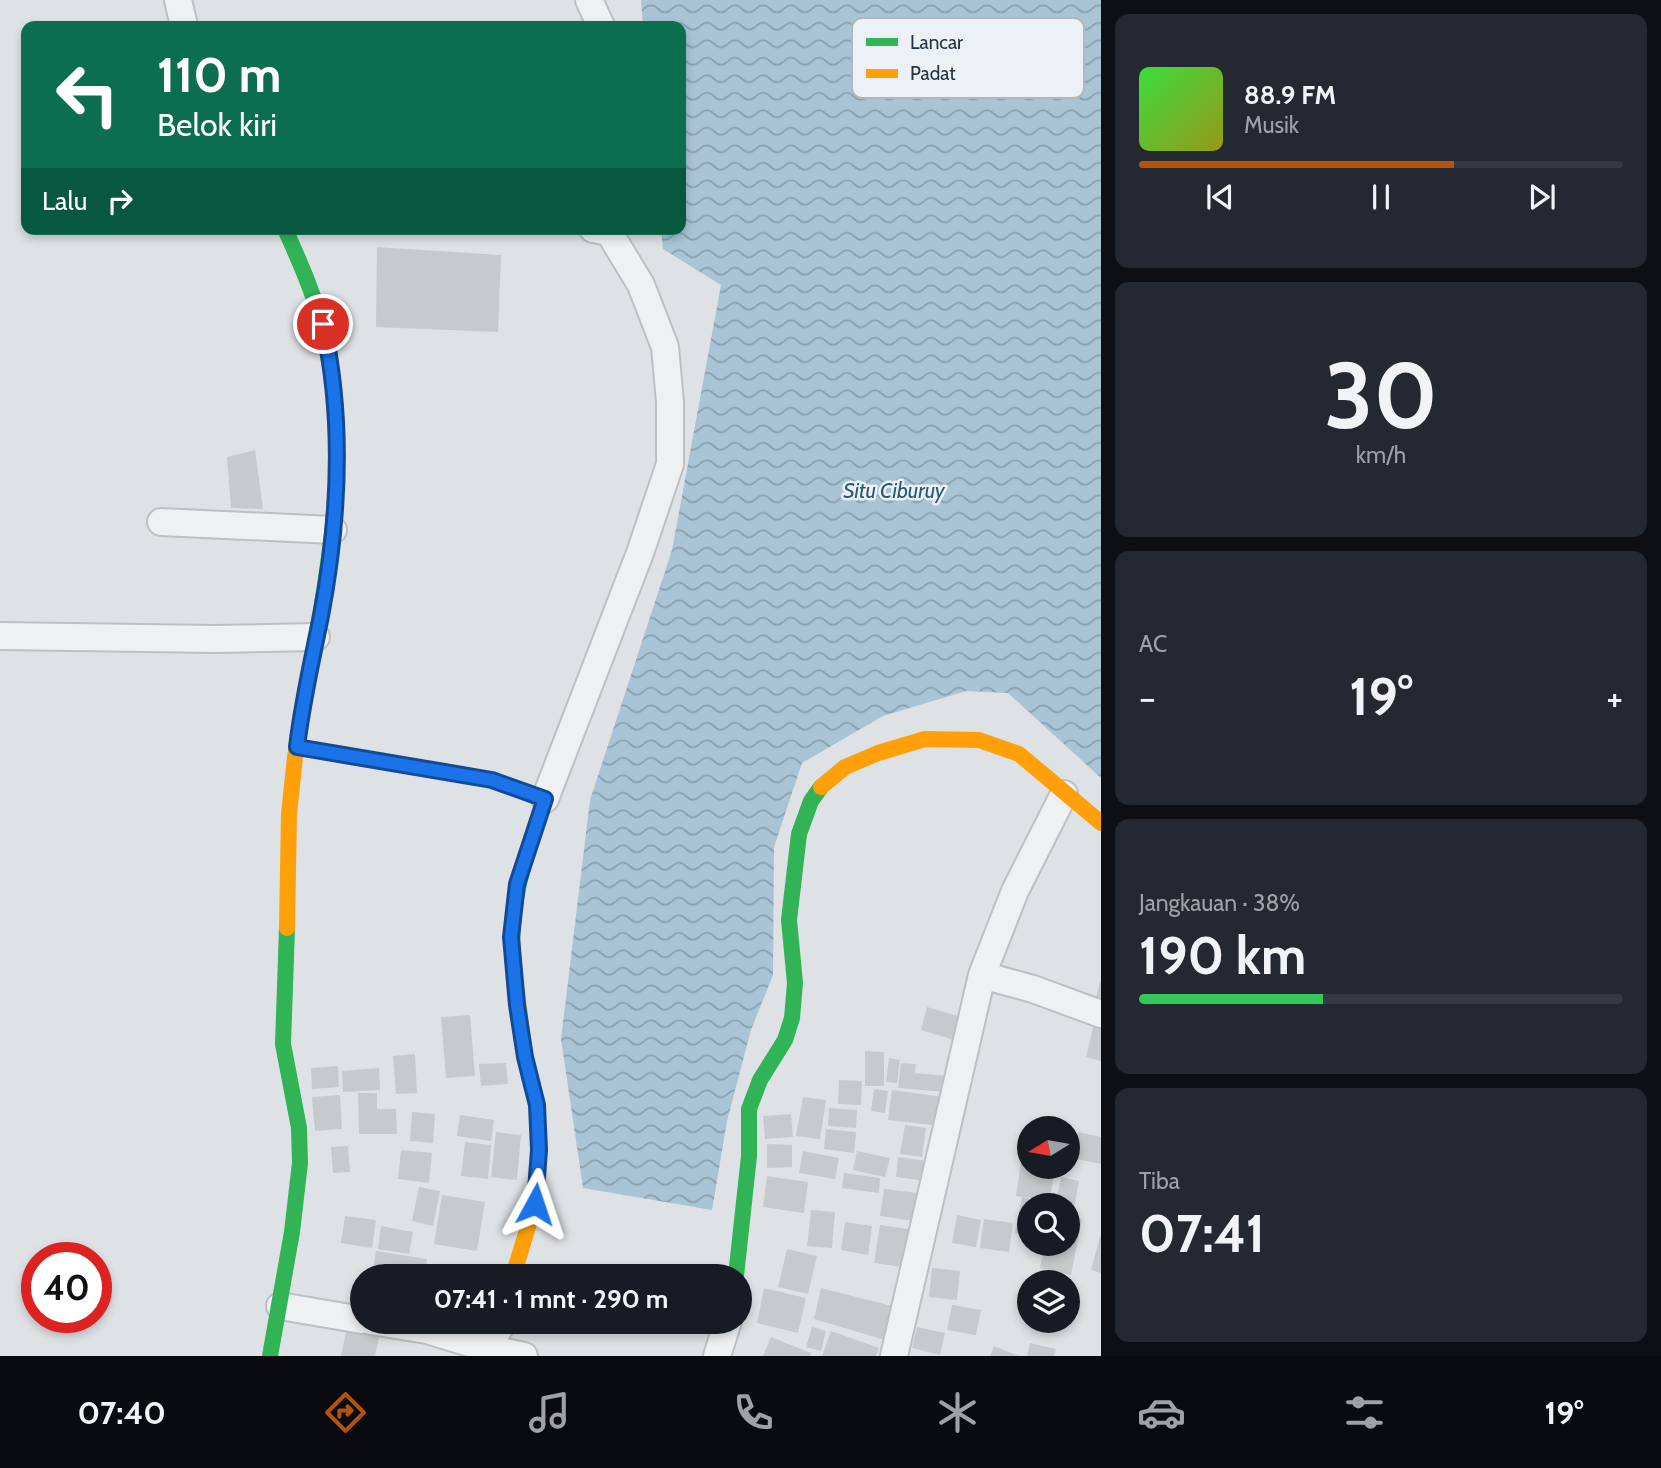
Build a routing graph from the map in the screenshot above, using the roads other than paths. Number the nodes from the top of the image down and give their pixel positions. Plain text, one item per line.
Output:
1 (178, 0) edge
2 (589, 0) edge
3 (183, 21) edge
4 (599, 21) edge
5 (294, 235) edge
6 (606, 235) edge
7 (161, 522) dead end
8 (333, 530) junction
9 (0, 636) edge
10 (316, 637) junction
11 (297, 747) junction
12 (1063, 794) junction
13 (545, 799) junction
14 (1101, 823) edge
15 (982, 975) junction
16 (1101, 1014) edge
17 (517, 1264) edge
18 (737, 1264) edge
19 (280, 1307) junction
20 (350, 1318) edge
21 (435, 1334) edge
22 (496, 1334) edge
23 (724, 1334) edge
24 (485, 1352) edge
25 (270, 1356) edge
26 (524, 1356) edge
27 (717, 1356) edge
28 (894, 1356) edge

1 - 3 street
2 - 4 street
5 - 8 street
6 - 13 street
7 - 8 street
8 - 10 street
9 - 10 street
10 - 11 street
11 - 13 street
11 - 19 street
12 - 14 street
12 - 15 street
12 - 18 street
13 - 17 street
15 - 16 street
15 - 28 street
19 - 20 street
19 - 25 street
21 - 24 street
22 - 24 street
23 - 27 street
24 - 26 street

